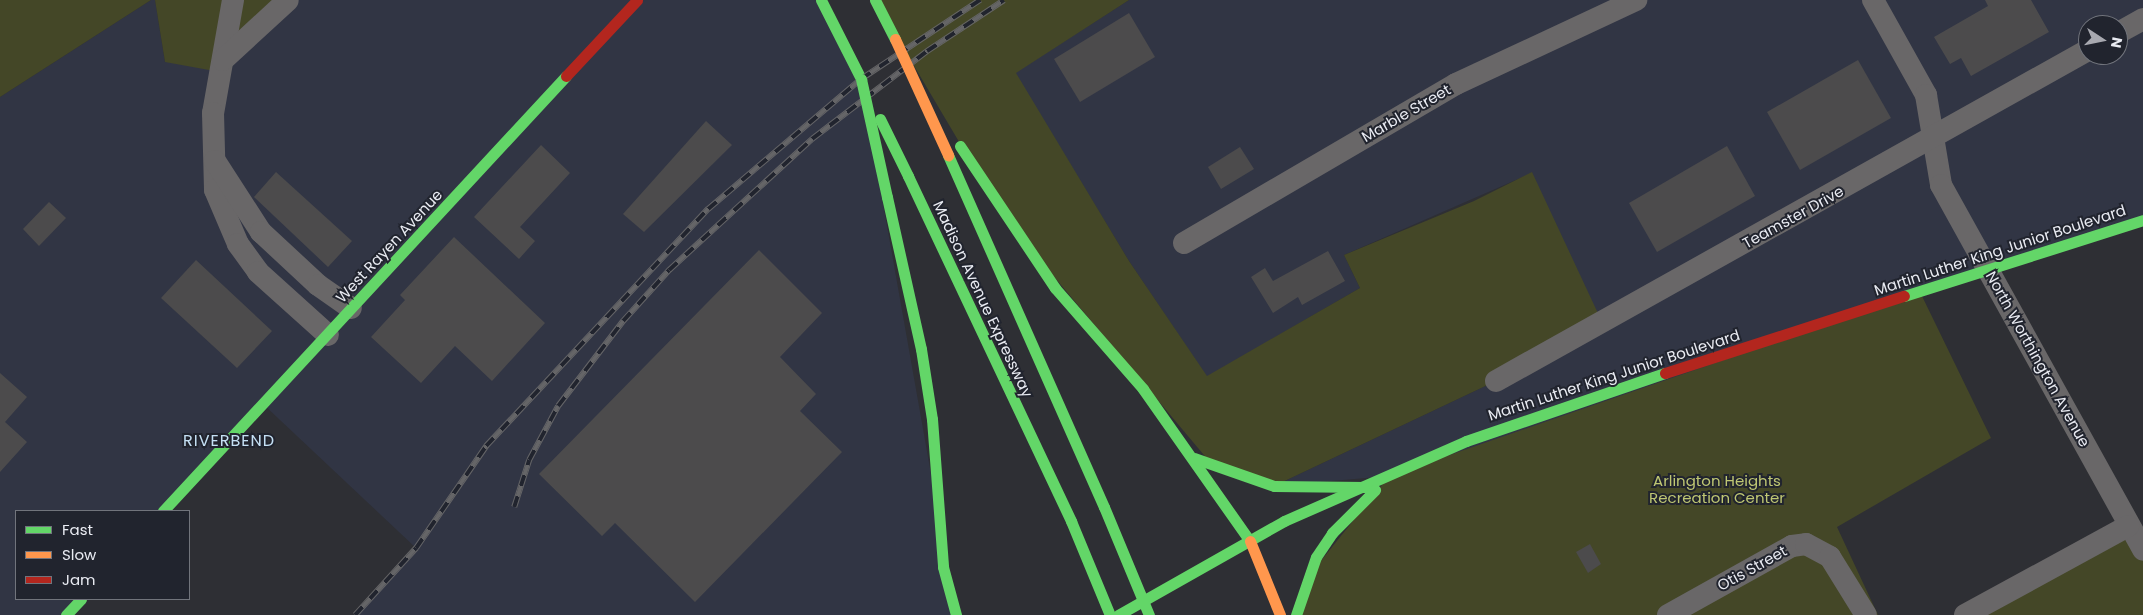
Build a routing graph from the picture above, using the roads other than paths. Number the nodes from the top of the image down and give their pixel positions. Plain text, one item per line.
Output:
1 (233, 0) edge
2 (288, 0) edge
3 (637, 0) edge
4 (821, 0) edge
5 (875, 0) edge
6 (1636, 0) edge
7 (1873, 0) edge
8 (2143, 19) edge
9 (2128, 27) edge
10 (895, 39) junction
11 (2078, 56) edge
12 (223, 60) junction
13 (861, 79) junction
14 (1933, 137) junction
15 (215, 161) junction
16 (2143, 220) edge
17 (1184, 243) dead end
18 (1989, 271) junction
19 (352, 308) junction
20 (328, 335) junction
21 (1496, 381) dead end
22 (1194, 458) junction
23 (1389, 476) junction
24 (1365, 487) junction
25 (164, 510) edge
26 (2128, 526) junction
27 (1250, 541) junction
28 (2143, 550) edge
29 (80, 600) edge
30 (66, 615) edge
31 (956, 615) edge
32 (1110, 615) edge
33 (1118, 615) edge
34 (1149, 615) edge
35 (1280, 615) edge
36 (1296, 615) edge
37 (1668, 615) edge
38 (1866, 615) edge
39 (1965, 615) edge

1 - 12 street
2 - 12 street
3 - 19 main road, West Rayen Avenue
4 - 13 main road, Madison Avenue Expressway
5 - 10 main road, Madison Avenue Expressway
6 - 17 street, Marble Street
7 - 14 street, North Worthington Avenue
8 - 9 street
10 - 22 main road, bridge
10 - 34 main road, Madison Avenue Expressway, bridge
11 - 14 street, Teamster Drive
12 - 15 street
13 - 31 main road, bridge
13 - 32 main road, Madison Avenue Expressway, bridge
14 - 18 street, North Worthington Avenue
14 - 21 street, Teamster Drive
15 - 19 street
15 - 20 street
16 - 18 main road, Martin Luther King Junior Boulevard
18 - 23 main road, Martin Luther King Junior Boulevard
18 - 26 street, North Worthington Avenue
19 - 20 main road, West Rayen Avenue
20 - 25 main road, West Rayen Avenue
22 - 24 main road
22 - 27 main road
23 - 24 main road, Martin Luther King Junior Boulevard
23 - 36 main road
24 - 27 main road, Martin Luther King Junior Boulevard
26 - 28 street, North Worthington Avenue
26 - 39 street
27 - 33 main road, Martin Luther King Junior Boulevard
27 - 35 main road
29 - 30 main road
37 - 38 street, Otis Street

